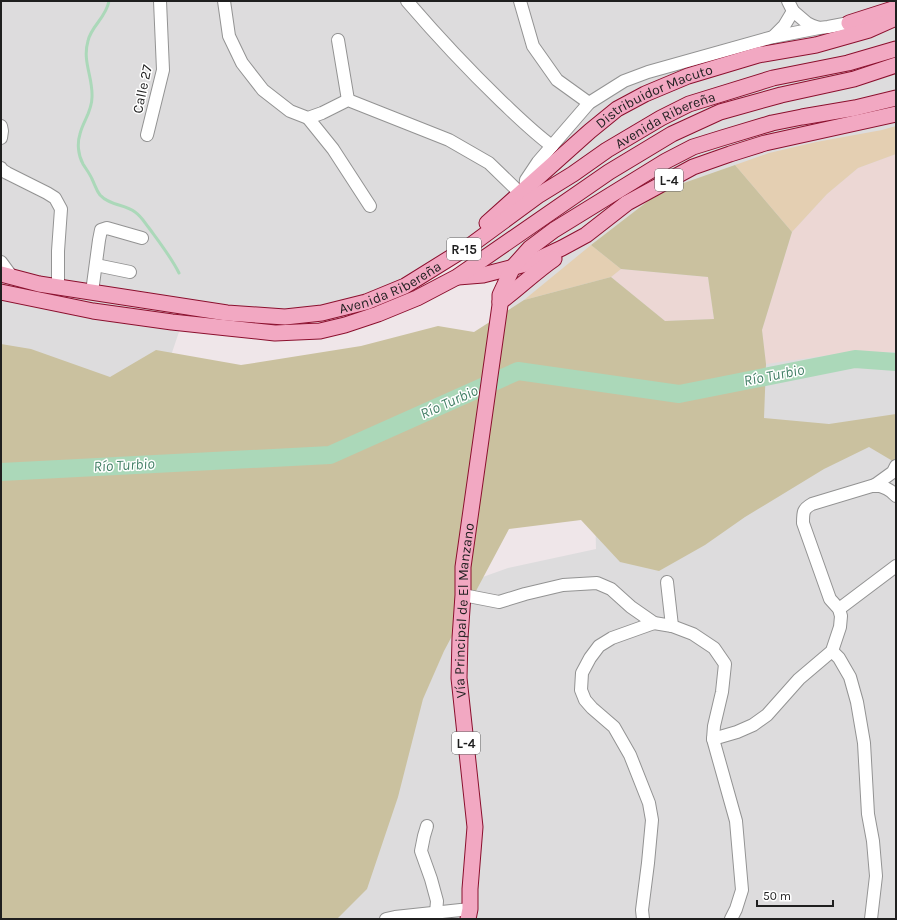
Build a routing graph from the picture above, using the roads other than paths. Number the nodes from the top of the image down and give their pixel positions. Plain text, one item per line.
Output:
1 (160, 1) edge
2 (224, 1) edge
3 (407, 1) edge
4 (520, 1) edge
5 (790, 6) edge
6 (896, 8) edge
7 (896, 18) edge
8 (849, 23) junction
9 (819, 28) junction
10 (869, 30) junction
11 (773, 37) junction
12 (338, 40) dead end
13 (896, 49) edge
14 (688, 62) junction
15 (896, 65) edge
16 (666, 85) junction
17 (896, 98) edge
18 (348, 100) junction
19 (589, 103) junction
20 (896, 114) edge
21 (308, 118) junction
22 (1, 126) edge
23 (147, 135) dead end
24 (1, 138) edge
25 (552, 146) junction
26 (1, 168) edge
27 (522, 191) junction
28 (370, 206) dead end
29 (586, 235) junction
30 (142, 238) dead end
31 (457, 253) junction
32 (1, 262) edge
33 (96, 266) junction
34 (513, 267) junction
35 (130, 272) dead end
36 (7, 275) edge
37 (457, 277) junction
38 (58, 287) junction
39 (1, 292) edge
40 (92, 292) junction
41 (500, 301) junction
42 (896, 466) edge
43 (875, 485) junction
44 (896, 496) edge
45 (896, 566) edge
46 (668, 582) dead end
47 (463, 595) junction
48 (839, 609) junction
49 (654, 623) junction
50 (672, 626) junction
51 (832, 651) junction
52 (713, 739) junction
53 (427, 826) dead end
54 (436, 913) junction
55 (469, 914) edge
56 (734, 914) edge
57 (393, 918) edge
58 (643, 919) edge
59 (745, 919) edge
60 (871, 919) edge

1 - 23 street, Calle 27
2 - 21 street
3 - 25 street
4 - 19 street
5 - 9 street
5 - 11 street
6 - 8 main road
7 - 10 main road, Distribuidor Macuto
8 - 9 street
8 - 10 street
9 - 11 street
10 - 16 main road, Distribuidor Macuto
11 - 14 street
12 - 18 street
13 - 31 main road, Avenida Ribereña / R-15
14 - 16 street
14 - 19 street
15 - 37 main road, Avenida Ribereña / R-15
16 - 27 main road, Distribuidor Macuto
17 - 34 main road, Vía Principal de El Manzano
18 - 21 street
18 - 27 street
19 - 25 street
20 - 29 main road, L-4
21 - 28 street
22 - 24 street
25 - 27 street
26 - 38 street
27 - 31 main road, Distribuidor Macuto
29 - 34 main road, L-4
29 - 41 main road
30 - 33 street
31 - 40 main road, Avenida Ribereña / R-15
32 - 36 street
33 - 35 street
33 - 40 street
34 - 37 main road, L-4
34 - 41 main road, Vía Principal de El Manzano
36 - 38 main road, Avenida Ribereña / R-15
37 - 39 main road, Avenida Ribereña / R-15
37 - 41 main road
38 - 40 main road, Avenida Ribereña / R-15
41 - 47 main road, Vía Principal de El Manzano / L-4
42 - 43 street
43 - 44 street
43 - 48 street
45 - 48 street
46 - 50 street
47 - 49 street
47 - 55 main road, Vía Principal de El Manzano / L-4
48 - 51 street
49 - 50 street
49 - 58 street
50 - 52 street
51 - 52 street
51 - 60 street
52 - 56 street
53 - 54 street
54 - 55 street
54 - 57 street
56 - 59 street

